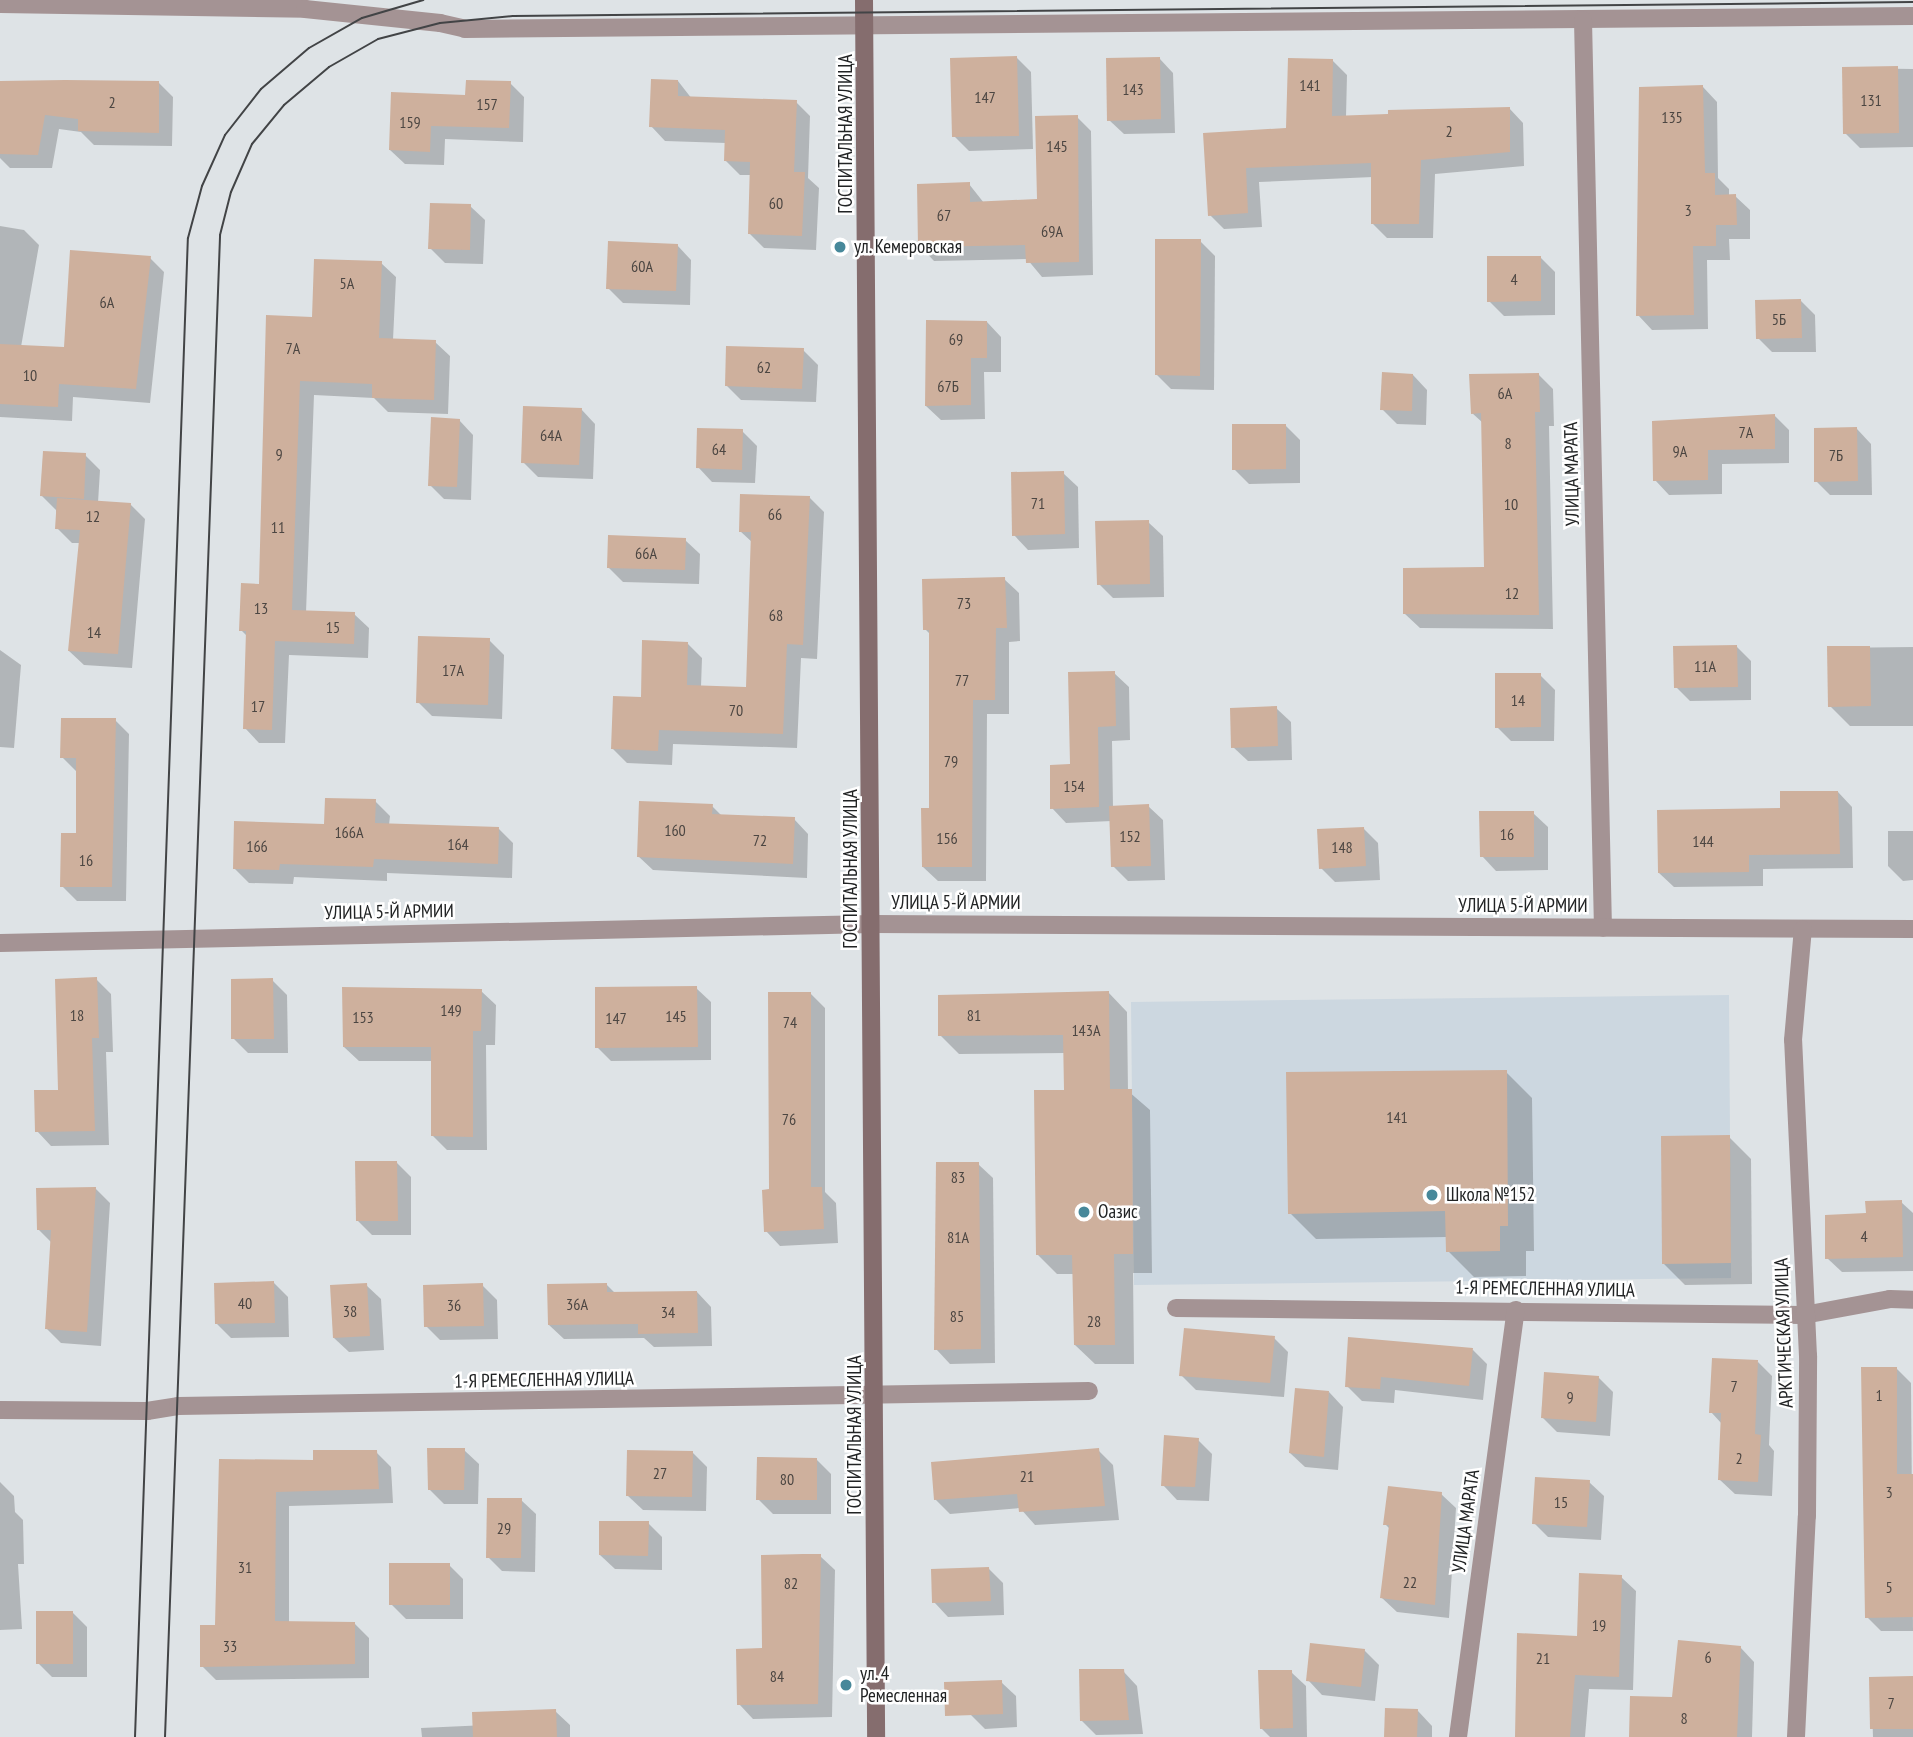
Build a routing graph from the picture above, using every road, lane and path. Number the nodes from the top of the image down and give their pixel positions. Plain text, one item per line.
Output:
1 (864, 0) edge
2 (0, 4) edge
3 (1913, 16) edge
4 (1583, 20) junction
5 (866, 28) junction
6 (873, 924) junction
7 (1603, 928) junction
8 (1802, 929) junction
9 (1913, 929) edge
10 (0, 943) edge
11 (1913, 1300) edge
12 (1176, 1308) dead end
13 (1516, 1310) junction
14 (1804, 1315) junction
15 (1089, 1391) dead end
16 (877, 1397) junction
17 (0, 1410) edge
18 (876, 1737) edge
19 (1458, 1737) edge
20 (1796, 1737) edge

1 - 5 main road, ГОСПИТАЛЬНАЯ УЛИЦА
2 - 5 street
3 - 4 street
4 - 5 street
4 - 7 street, УЛИЦА МАРАТА
5 - 6 main road, ГОСПИТАЛЬНАЯ УЛИЦА
6 - 7 street, УЛИЦА 5-Й АРМИИ
6 - 10 street, УЛИЦА 5-Й АРМИИ
6 - 16 main road, ГОСПИТАЛЬНАЯ УЛИЦА
7 - 8 street, УЛИЦА 5-Й АРМИИ
8 - 9 street, УЛИЦА 5-Й АРМИИ
8 - 14 street, АРКТИЧЕСКАЯ УЛИЦА
11 - 14 street, 1-Я РЕМЕСЛЕННАЯ УЛИЦА
12 - 13 street, 1-Я РЕМЕСЛЕННАЯ УЛИЦА
13 - 14 street, 1-Я РЕМЕСЛЕННАЯ УЛИЦА
13 - 19 street, УЛИЦА МАРАТА
14 - 20 street, АРКТИЧЕСКАЯ УЛИЦА
15 - 16 street, 1-Я РЕМЕСЛЕННАЯ УЛИЦА
16 - 17 street, 1-Я РЕМЕСЛЕННАЯ УЛИЦА
16 - 18 main road, ГОСПИТАЛЬНАЯ УЛИЦА

